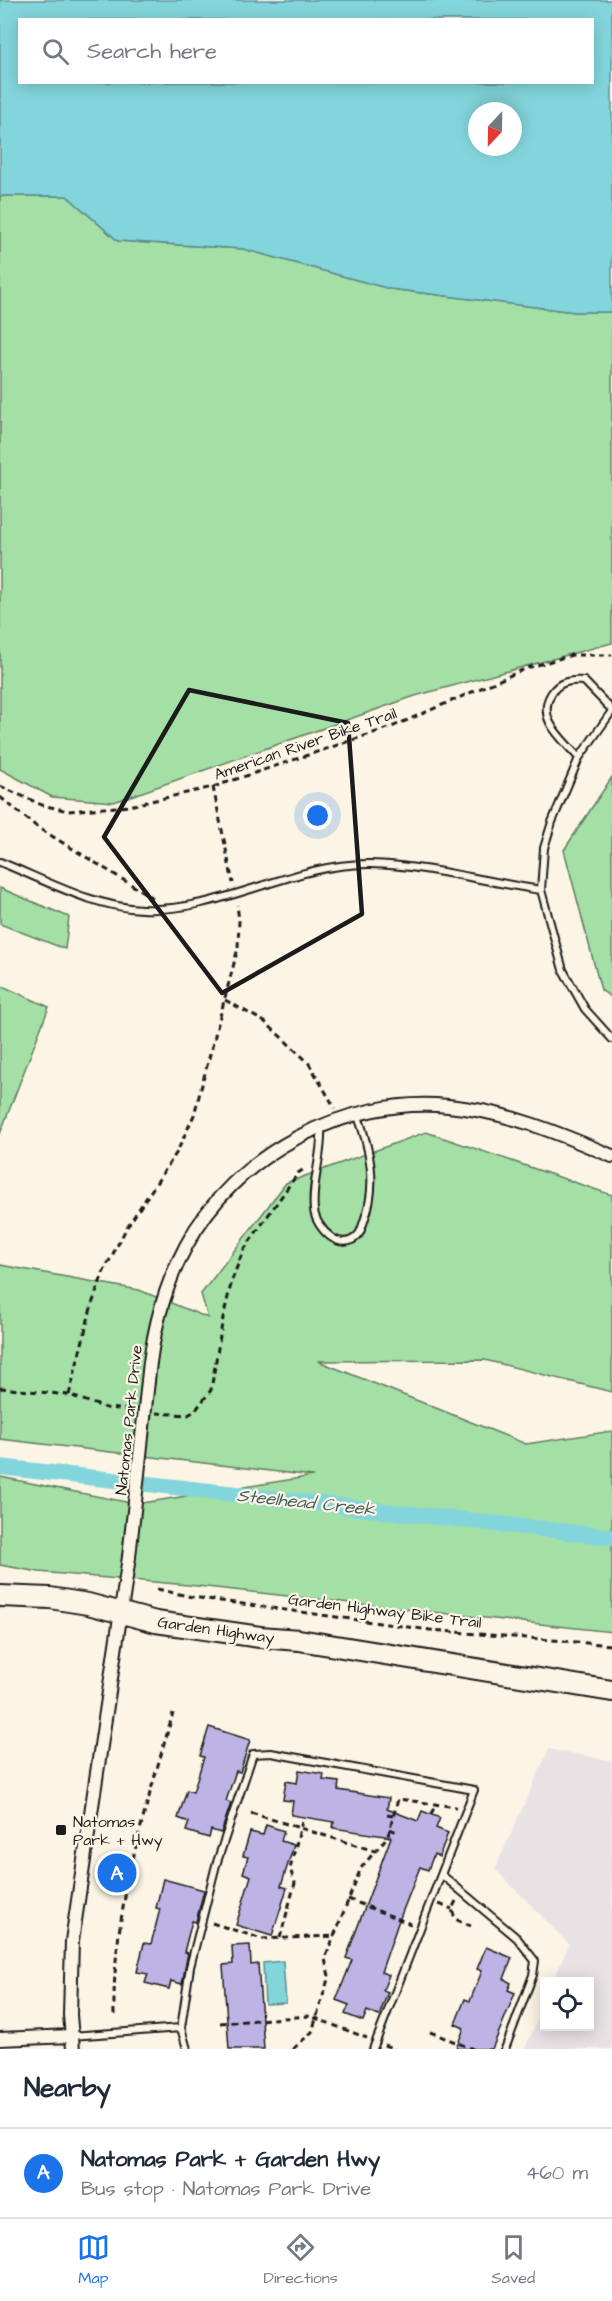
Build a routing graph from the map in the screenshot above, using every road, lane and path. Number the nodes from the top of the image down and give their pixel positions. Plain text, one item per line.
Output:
1 (612, 655) edge
2 (612, 710) edge
3 (579, 758) junction
4 (0, 786) edge
5 (213, 787) junction
6 (0, 796) edge
7 (0, 862) edge
8 (541, 891) junction
9 (235, 893) junction
10 (183, 907) junction
11 (225, 1000) junction
12 (612, 1039) edge
13 (357, 1113) junction
14 (341, 1119) junction
15 (321, 1127) junction
16 (612, 1156) edge
17 (320, 1158) junction
18 (0, 1388) edge
19 (69, 1395) junction
20 (139, 1411) dead end
21 (150, 1412) dead end
22 (157, 1589) dead end
23 (0, 1596) edge
24 (121, 1612) junction
25 (612, 1645) edge
26 (433, 1662) junction
27 (612, 1691) edge
28 (612, 1704) edge
29 (173, 1713) dead end
30 (436, 1804) junction
31 (467, 1810) junction
32 (251, 1813) dead end
33 (387, 1815) dead end
34 (431, 1815) dead end
35 (393, 1816) junction
36 (303, 1817) dead end
37 (301, 1828) junction
38 (390, 1829) junction
39 (399, 1833) dead end
40 (375, 1851) junction
41 (442, 1875) junction
42 (460, 1891) junction
43 (348, 1899) junction
44 (202, 1920) junction
45 (471, 1926) dead end
46 (421, 1928) junction
47 (334, 1936) junction
48 (280, 1938) junction
49 (114, 2015) dead end
50 (318, 2018) junction
51 (220, 2024) dead end
52 (181, 2028) junction
53 (430, 2032) dead end
54 (0, 2038) edge
55 (72, 2043) edge
56 (374, 2045) edge
57 (186, 2049) edge
58 (293, 2049) edge
59 (473, 2049) edge
60 (505, 2049) edge

1 - 5 path, American River Bike Trail
2 - 3 lane
2 - 3 lane
3 - 8 lane
4 - 5 path, American River Bike Trail
5 - 9 path
6 - 10 path
7 - 10 lane
8 - 9 lane
8 - 12 lane
9 - 10 lane
9 - 11 path
11 - 14 path
11 - 19 path
13 - 14 street, Natomas Park Drive
13 - 16 street, Natomas Park Drive
13 - 17 lane
14 - 15 street, Natomas Park Drive
15 - 17 lane
15 - 24 street, Natomas Park Drive, bridge
17 - 21 path
18 - 19 path
19 - 20 path
22 - 25 path, Garden Highway Bike Trail
23 - 24 main road, Garden Highway
24 - 26 main road, Garden Highway
24 - 55 street, Natomas Park Drive
26 - 27 main road, Garden Highway
26 - 28 main road, Garden Highway
29 - 49 path
30 - 31 path
30 - 34 path
30 - 35 path
31 - 41 lane
31 - 44 lane
32 - 37 path
33 - 35 path
35 - 38 path
36 - 37 path
37 - 40 path
37 - 48 path
38 - 39 path
38 - 40 path
40 - 43 path
41 - 42 lane
41 - 46 lane
42 - 45 path
42 - 60 lane
43 - 46 path
43 - 47 path
44 - 48 path
44 - 52 lane
46 - 56 lane
47 - 48 path
47 - 50 path
50 - 51 path
50 - 56 path
50 - 58 path
52 - 55 lane
52 - 57 lane
53 - 59 path
54 - 55 street

